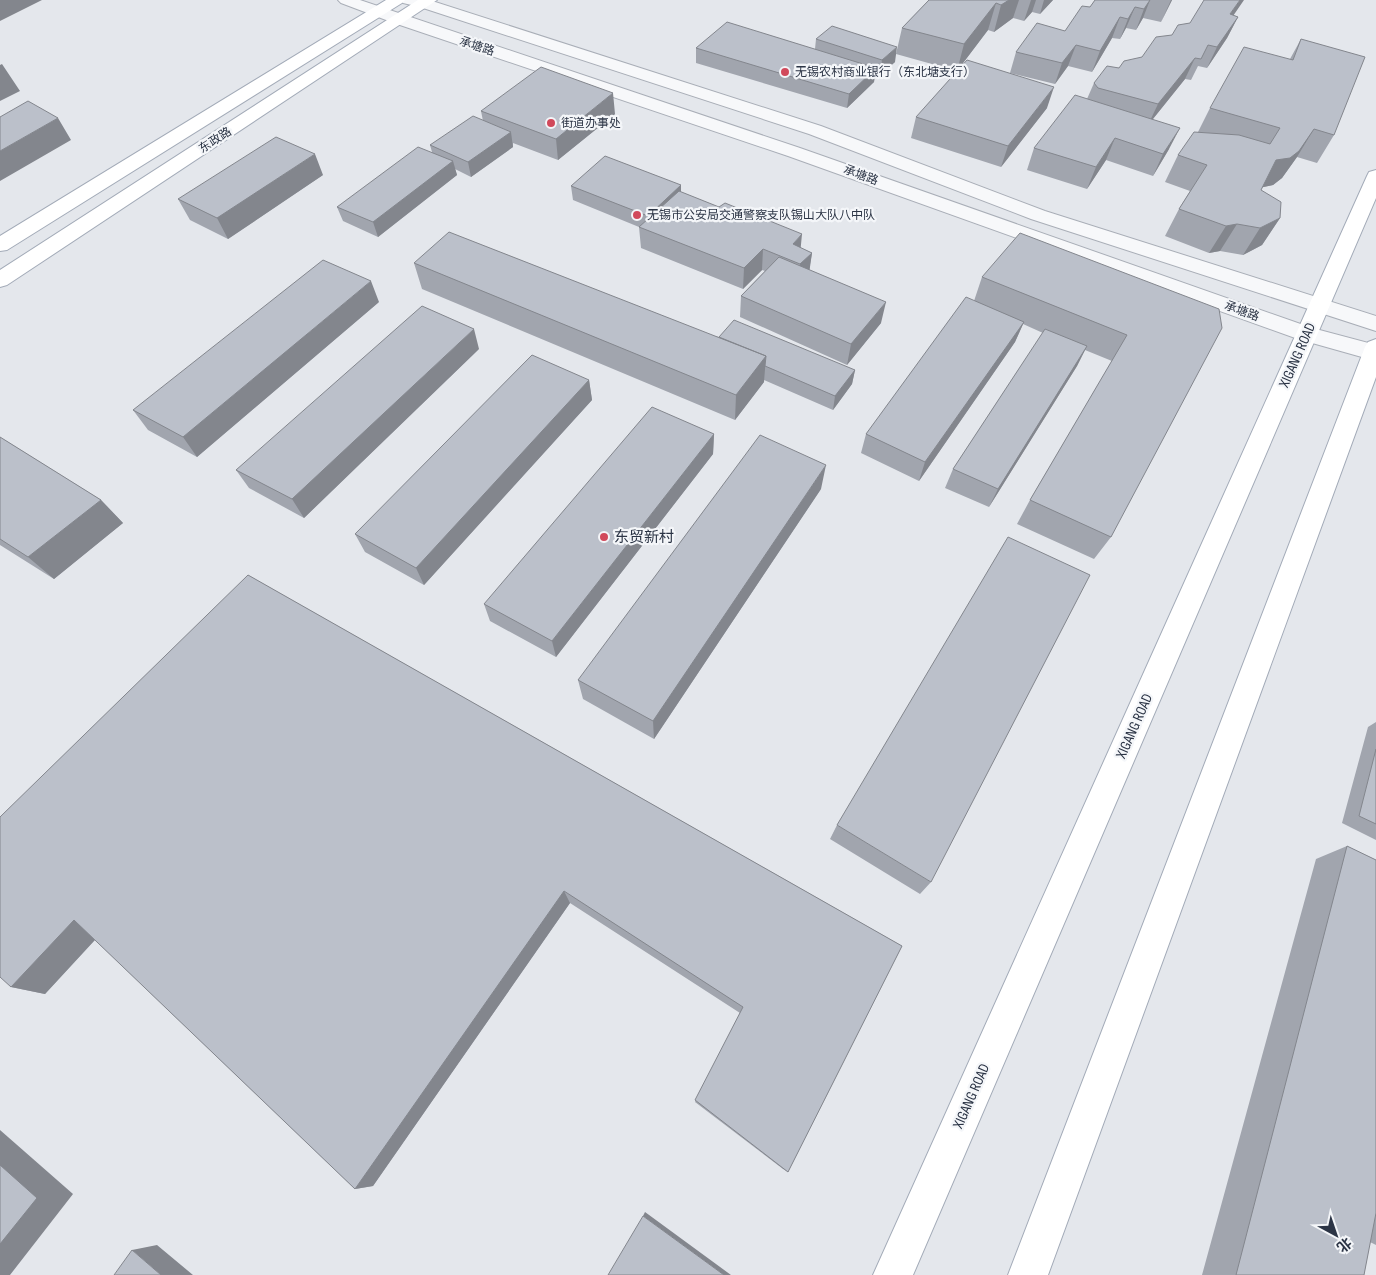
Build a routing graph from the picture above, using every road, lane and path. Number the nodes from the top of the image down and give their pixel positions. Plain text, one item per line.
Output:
1 (346, 0) edge
2 (396, 0) edge
3 (420, 1) edge
4 (379, 11) junction
5 (400, 20) junction
6 (1376, 176) edge
7 (0, 246) edge
8 (0, 280) edge
9 (1318, 306) junction
10 (1306, 334) junction
11 (1376, 344) edge
12 (893, 1275) edge
13 (1028, 1275) edge

1 - 4 street, 承塘路
2 - 4 main road, 东政路
3 - 5 main road, 东政路
3 - 9 street, 承塘路
4 - 5 street, 承塘路
4 - 7 main road, 东政路
5 - 8 main road, 东政路
5 - 10 street, 承塘路
6 - 9 main road, XIGANG ROAD
9 - 10 main road, XIGANG ROAD
9 - 11 street, 承塘路
10 - 11 street, 承塘路
10 - 12 main road, XIGANG ROAD
11 - 13 main road

